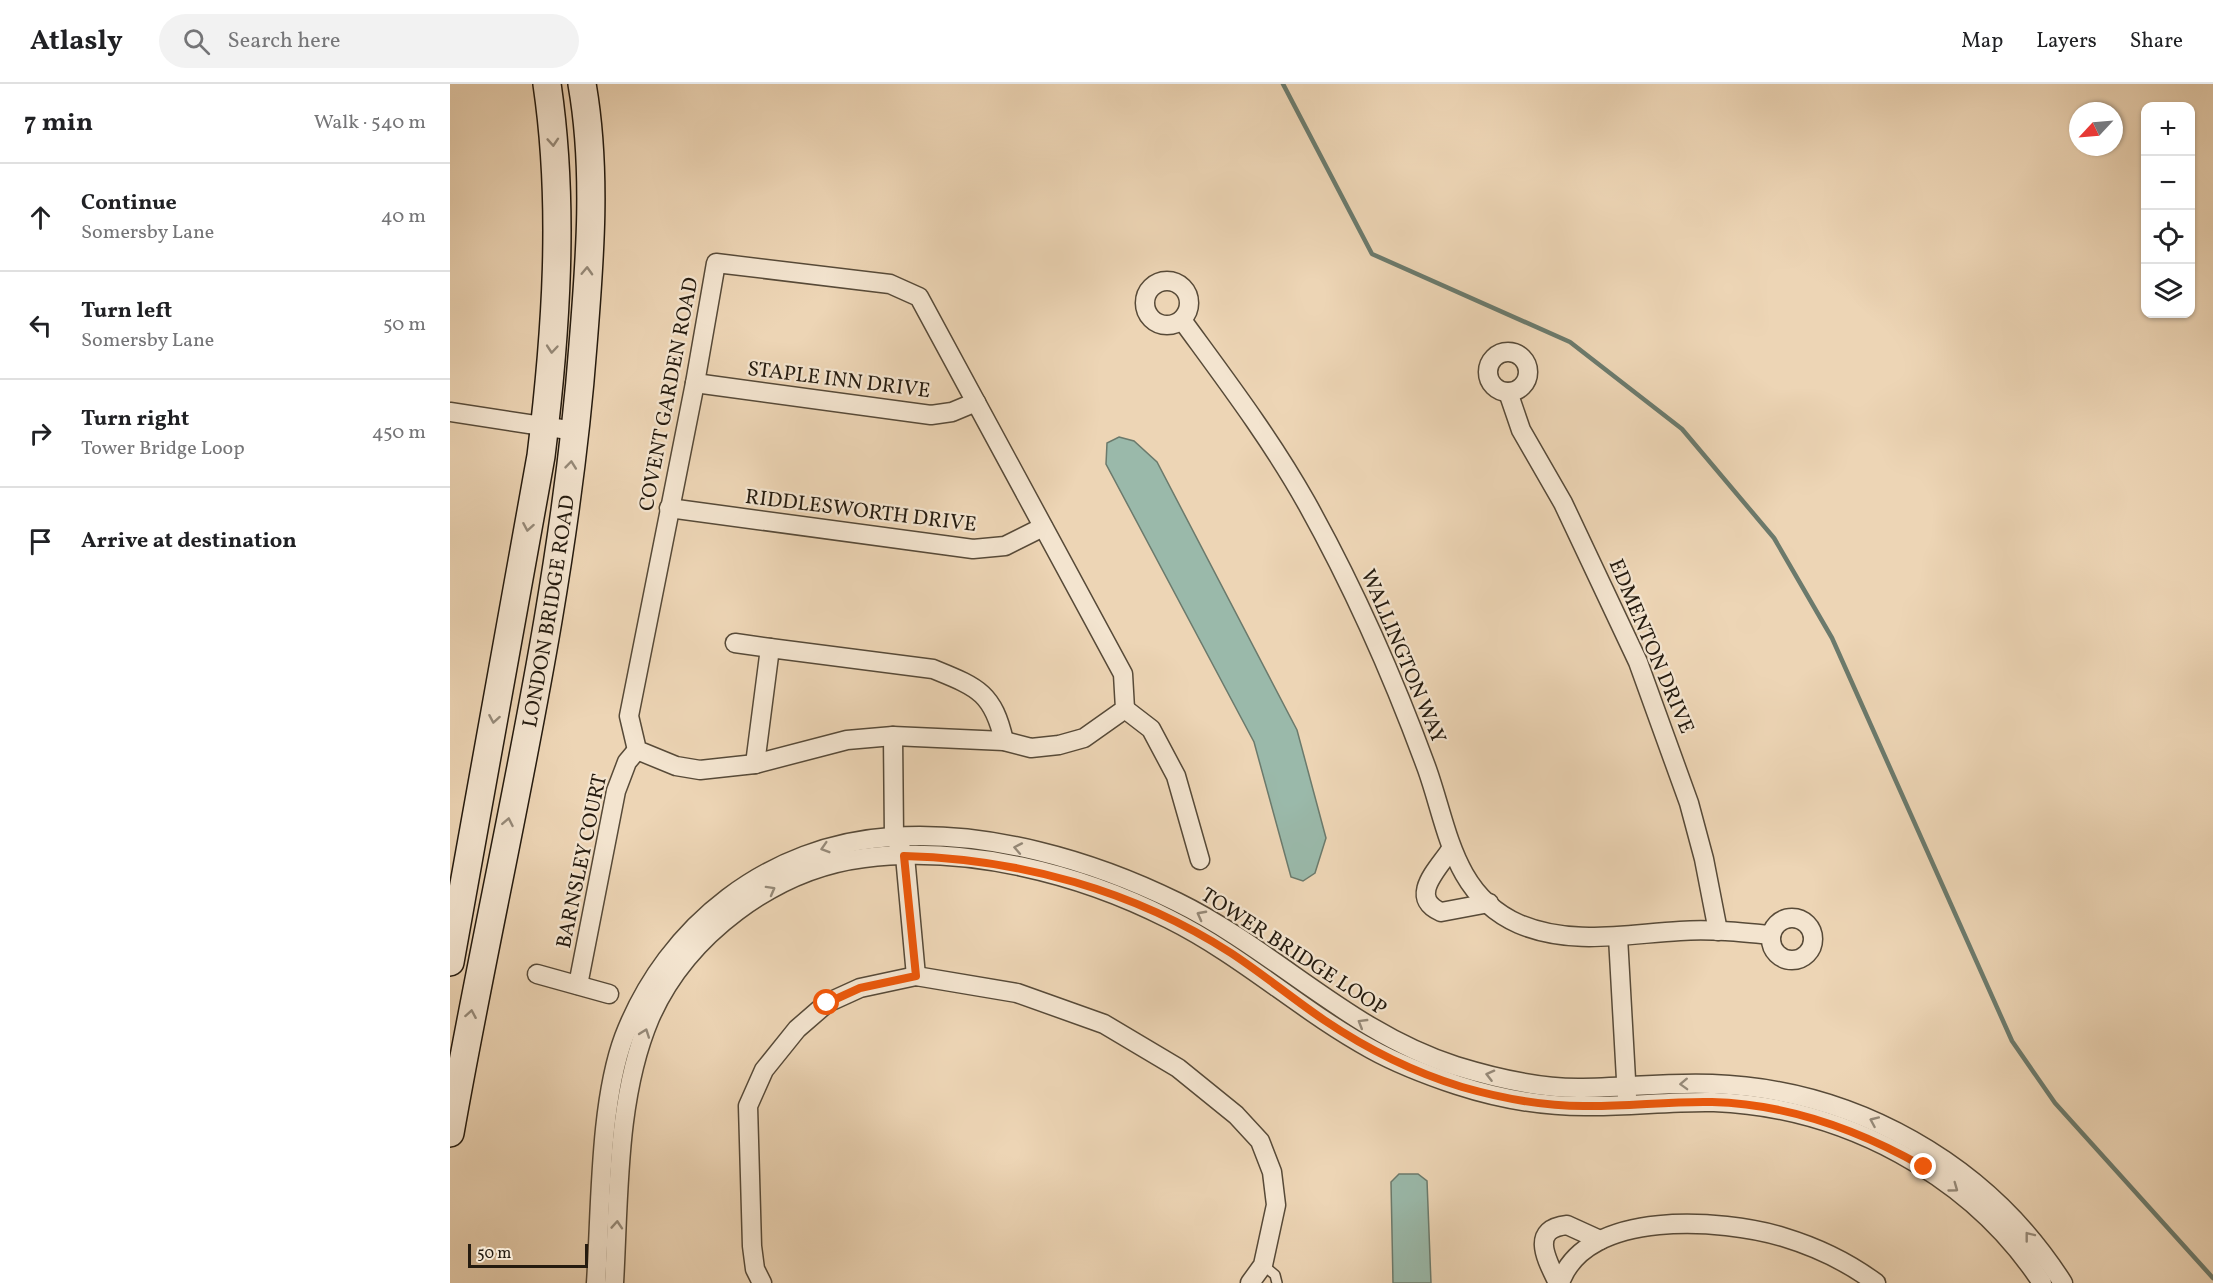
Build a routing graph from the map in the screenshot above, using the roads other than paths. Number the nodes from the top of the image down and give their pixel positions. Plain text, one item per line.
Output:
1 (548, 84) edge
2 (582, 84) edge
3 (1182, 320) dead end
4 (695, 384) junction
5 (1508, 392) dead end
6 (976, 402) junction
7 (450, 412) edge
8 (544, 428) junction
9 (575, 431) junction
10 (669, 508) junction
11 (1043, 527) junction
12 (735, 643) dead end
13 (770, 648) junction
14 (1125, 709) junction
15 (893, 736) junction
16 (1004, 741) junction
17 (637, 750) junction
18 (755, 764) junction
19 (894, 836) junction
20 (1451, 849) junction
21 (904, 856) junction
22 (1200, 860) dead end
23 (1489, 903) junction
24 (1718, 931) junction
25 (1771, 935) dead end
26 (1618, 937) junction
27 (450, 962) edge
28 (537, 974) dead end
29 (916, 976) junction
30 (578, 985) junction
31 (609, 994) dead end
32 (1627, 1086) junction
33 (1628, 1105) junction
34 (450, 1133) edge
35 (1600, 1240) junction
36 (1263, 1265) junction
37 (759, 1282) edge
38 (596, 1283) edge
39 (614, 1283) edge
40 (1250, 1283) edge
41 (1277, 1283) edge
42 (1559, 1283) edge
43 (1876, 1283) edge
44 (2042, 1283) edge
45 (2063, 1283) edge

1 -> 8 main road, LONDON BRIDGE ROAD
9 -> 2 main road, LONDON BRIDGE ROAD
3 - 20 street, WALLINGTON WAY
4 - 6 street, STAPLE INN DRIVE
4 - 6 street, COVENT GARDEN ROAD
4 - 10 street, COVENT GARDEN ROAD
5 - 24 street, EDMENTON DRIVE
6 - 11 street, COVENT GARDEN ROAD
7 - 8 street
8 - 9 street
8 -> 27 main road, LONDON BRIDGE ROAD
34 -> 9 main road, LONDON BRIDGE ROAD
10 - 11 street, RIDDLESWORTH DRIVE
10 - 17 street, COVENT GARDEN ROAD
11 - 14 street, COVENT GARDEN ROAD
12 - 13 street
13 - 16 street
13 - 18 street
14 - 16 street
14 - 22 street
15 - 16 street
15 - 18 street
15 - 19 street
17 - 18 street
17 - 30 street, BARNSLEY COURT
19 - 21 street
32 -> 19 street, TOWER BRIDGE LOOP
19 -> 38 street, TOWER BRIDGE LOOP
20 - 23 street, WALLINGTON WAY
20 - 23 street
21 - 29 street
21 - 33 street, TOWER BRIDGE LOOP
39 -> 21 street, TOWER BRIDGE LOOP
23 - 26 street, WALLINGTON WAY
24 - 25 street, WALLINGTON WAY
24 - 26 street, WALLINGTON WAY
26 - 32 street
28 - 30 street, BARNSLEY COURT
29 - 36 street
29 - 37 street
30 - 31 street, BARNSLEY COURT
32 - 33 street
45 -> 32 street, TOWER BRIDGE LOOP
33 -> 44 street, TOWER BRIDGE LOOP
35 - 42 street
35 - 42 street
35 - 43 street
36 - 40 street
36 - 41 lane

